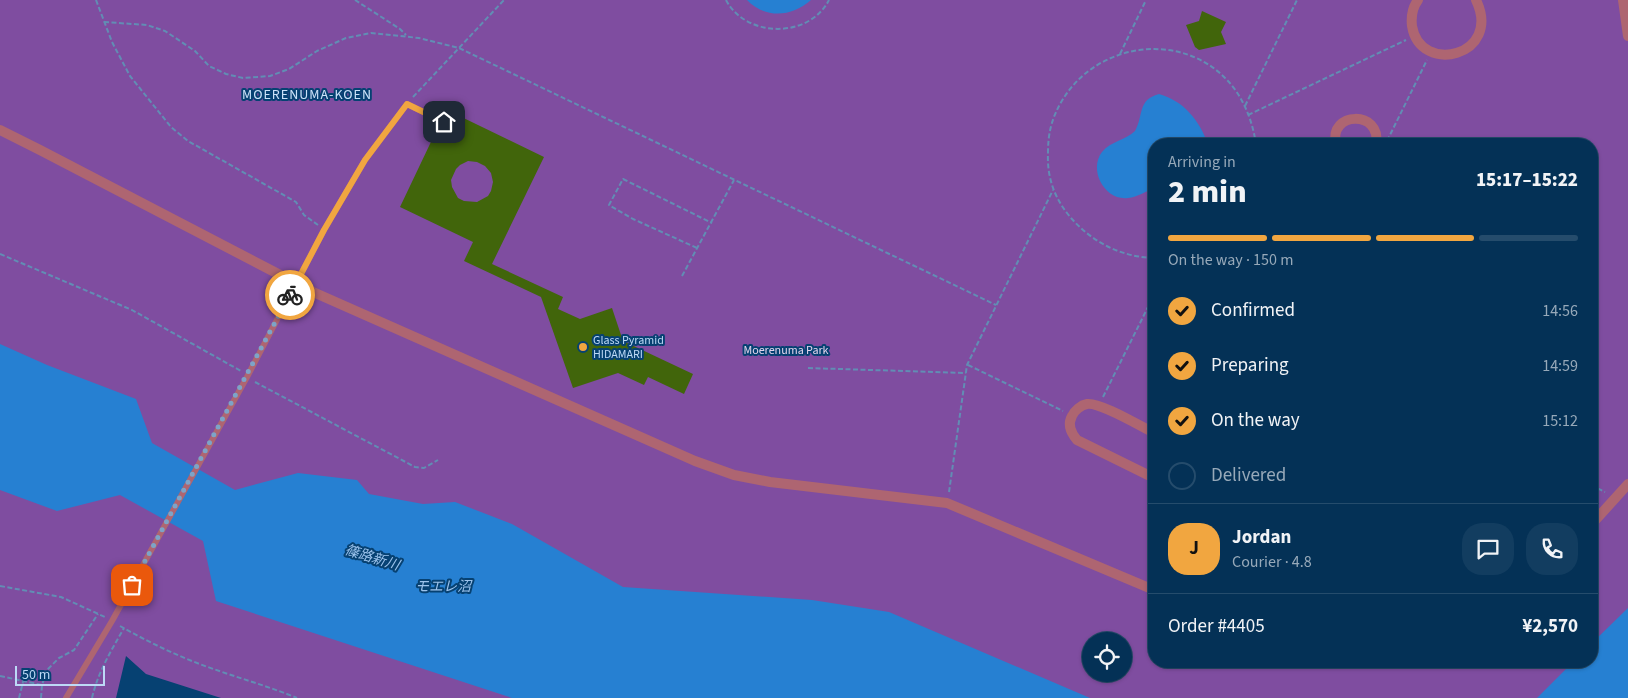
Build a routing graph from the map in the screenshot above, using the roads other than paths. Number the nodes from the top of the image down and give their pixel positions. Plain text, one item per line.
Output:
1 (1418, 0) edge
2 (1476, 0) edge
3 (1624, 0) edge
4 (1628, 36) edge
5 (444, 122) dead end
6 (0, 130) edge
7 (1336, 138) edge
8 (1376, 138) edge
9 (296, 284) junction
10 (1148, 430) edge
11 (1148, 475) edge
12 (1628, 484) edge
13 (1598, 517) edge
14 (1148, 587) edge
15 (66, 698) edge

1 - 2 street
3 - 4 street
5 - 9 lane
6 - 9 street
7 - 8 street
9 - 14 street
9 - 15 lane
10 - 11 street
12 - 13 street

